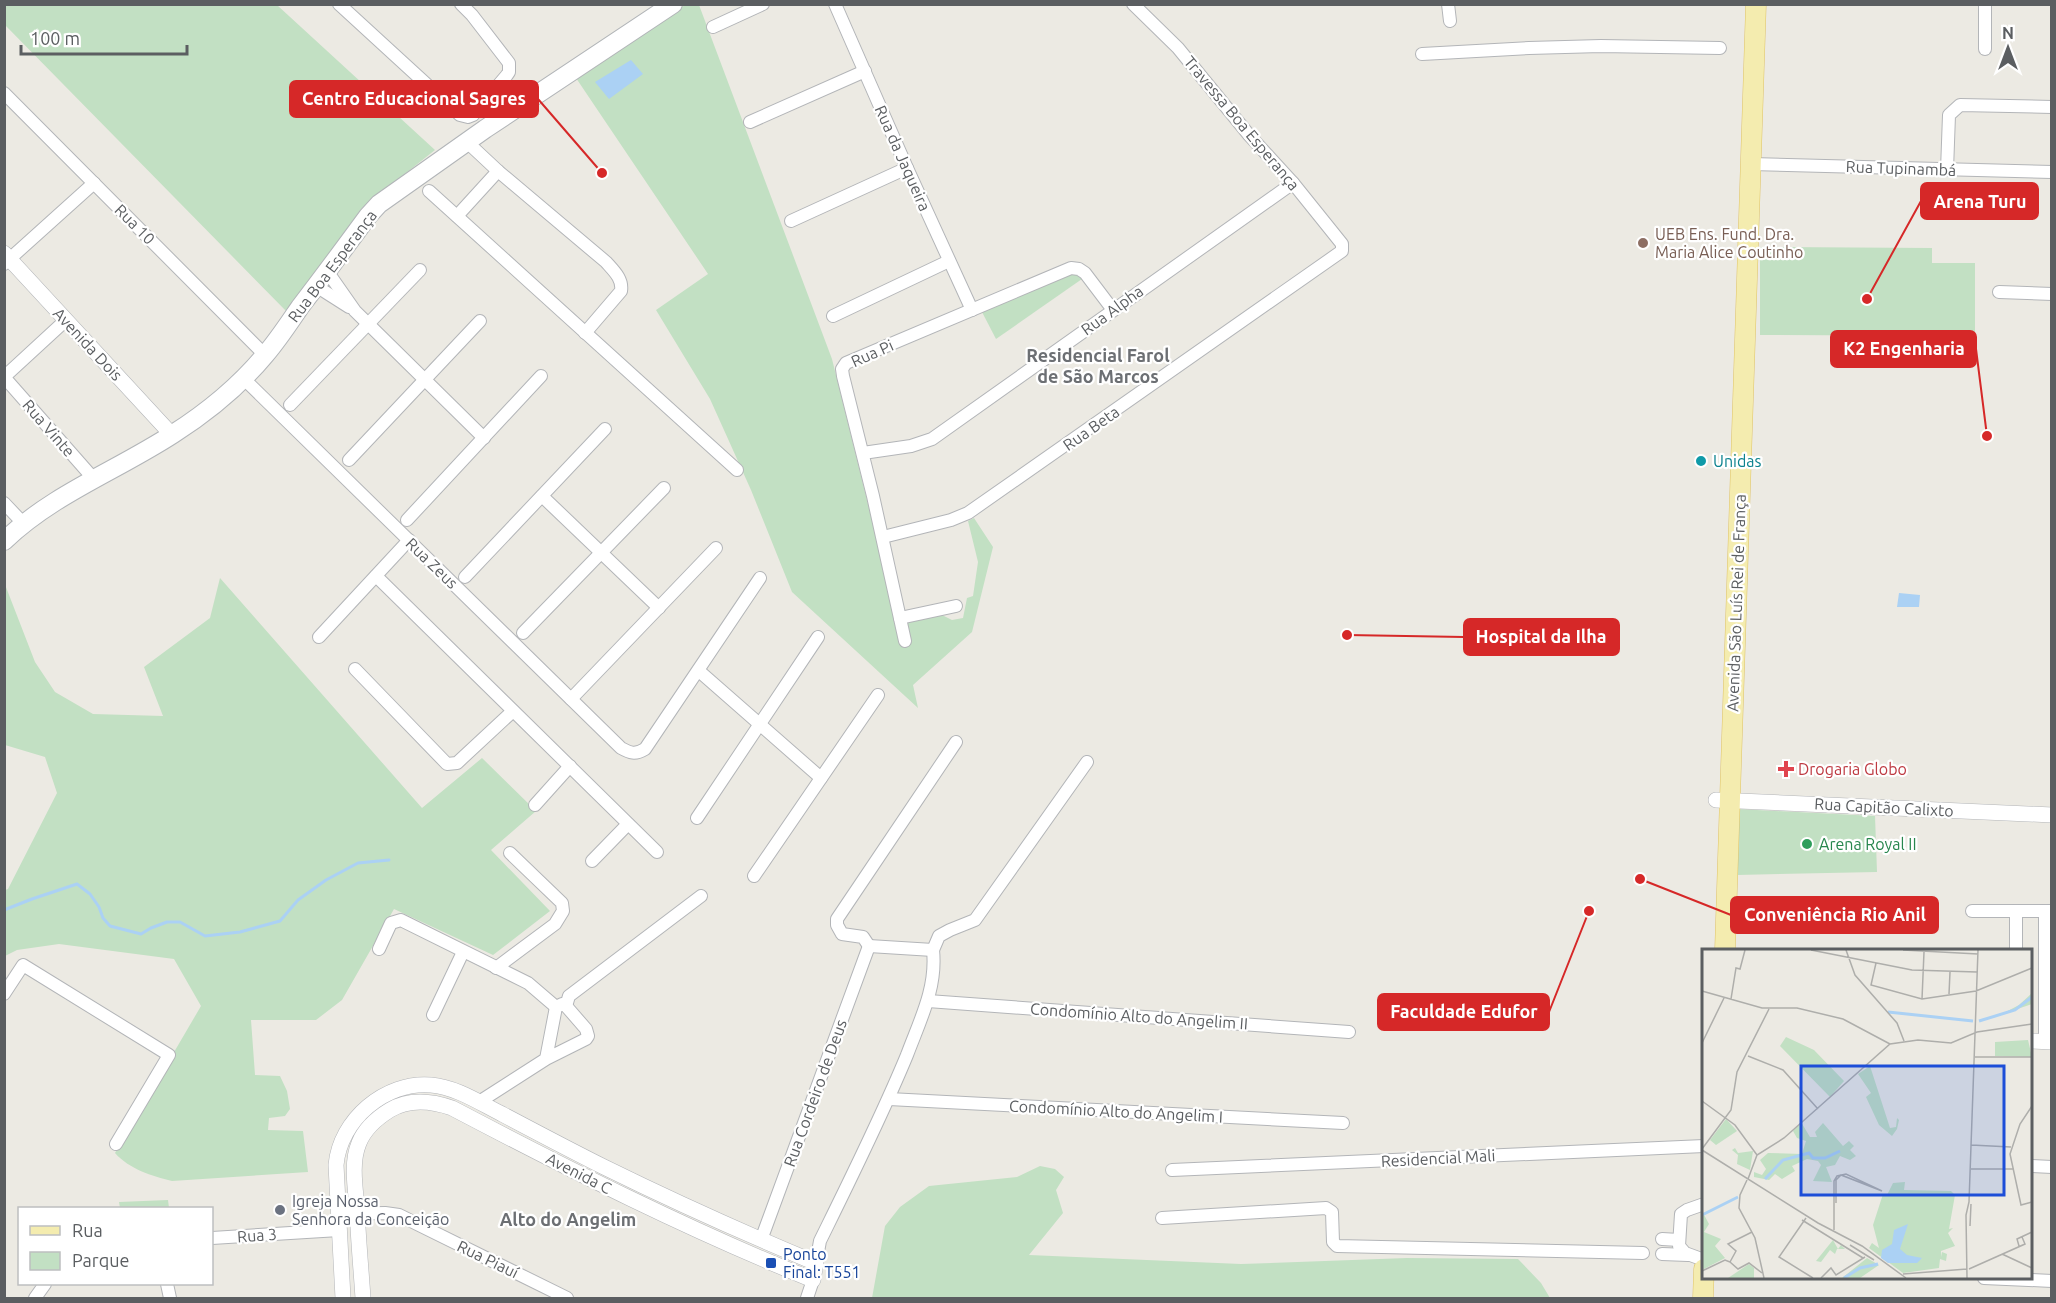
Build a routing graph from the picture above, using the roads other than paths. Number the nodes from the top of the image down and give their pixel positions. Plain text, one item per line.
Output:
1 (339, 4) edge
2 (461, 4) edge
3 (674, 4) edge
4 (763, 4) edge
5 (835, 4) edge
6 (1133, 4) edge
7 (1448, 4) edge
8 (1743, 4) edge
9 (1756, 4) edge
10 (1985, 4) edge
11 (1450, 21) dead end
12 (713, 27) dead end
13 (1720, 48) dead end
14 (1985, 49) dead end
15 (1422, 54) dead end
16 (865, 71) junction
17 (4, 93) edge
18 (2052, 107) edge
19 (473, 115) junction
20 (750, 122) dead end
21 (485, 129) junction
22 (467, 142) junction
23 (1751, 164) junction
24 (907, 168) junction
25 (1947, 170) junction
26 (498, 171) junction
27 (2052, 172) edge
28 (94, 183) junction
29 (1293, 183) junction
30 (429, 191) dead end
31 (457, 216) junction
32 (791, 221) dead end
33 (1343, 248) joint
34 (6, 258) edge
35 (949, 261) junction
36 (420, 270) dead end
37 (327, 271) junction
38 (316, 286) junction
39 (1998, 292) dead end
40 (2052, 294) edge
41 (972, 310) junction
42 (1113, 310) junction
43 (355, 311) junction
44 (833, 316) dead end
45 (66, 320) junction
46 (480, 321) dead end
47 (367, 323) junction
48 (585, 333) junction
49 (265, 355) junction
50 (541, 376) dead end
51 (4, 377) edge
52 (243, 378) junction
53 (425, 380) junction
54 (291, 405) dead end
55 (605, 429) dead end
56 (172, 435) junction
57 (484, 438) junction
58 (863, 453) junction
59 (349, 460) dead end
60 (737, 470) dead end
61 (93, 478) junction
62 (664, 488) dead end
63 (542, 496) junction
64 (4, 503) edge
65 (407, 520) dead end
66 (23, 523) junction
67 (883, 537) junction
68 (409, 540) junction
69 (4, 542) edge
70 (716, 548) dead end
71 (601, 552) junction
72 (376, 576) junction
73 (465, 577) dead end
74 (760, 578) dead end
75 (956, 606) dead end
76 (659, 608) junction
77 (900, 618) junction
78 (523, 633) dead end
79 (818, 636) dead end
80 (319, 637) dead end
81 (905, 641) dead end
82 (355, 669) dead end
83 (699, 671) junction
84 (878, 695) dead end
85 (572, 699) junction
86 (513, 711) junction
87 (760, 724) junction
88 (956, 742) dead end
89 (1087, 762) dead end
90 (570, 766) junction
91 (821, 778) junction
92 (1723, 800) junction
93 (535, 805) dead end
94 (2052, 815) edge
95 (698, 818) dead end
96 (628, 824) junction
97 (657, 852) dead end
98 (510, 853) dead end
99 (592, 861) dead end
100 (754, 876) dead end
101 (701, 896) dead end
102 (1972, 910) dead end
103 (2016, 910) junction
104 (2049, 911) edge
105 (869, 946) junction
106 (379, 949) dead end
107 (1712, 949) edge
108 (1725, 949) edge
109 (2016, 949) edge
110 (933, 950) junction
111 (463, 952) junction
112 (496, 968) junction
113 (4, 994) edge
114 (928, 1001) junction
115 (561, 1007) junction
116 (433, 1015) dead end
117 (1349, 1032) dead end
118 (2042, 1041) edge
119 (546, 1059) junction
120 (889, 1099) junction
121 (479, 1102) junction
122 (1343, 1123) dead end
123 (116, 1144) dead end
124 (1702, 1146) edge
125 (2032, 1166) edge
126 (605, 1167) junction
127 (2052, 1167) edge
128 (1172, 1170) dead end
129 (597, 1184) junction
130 (1702, 1205) edge
131 (357, 1214) junction
132 (1162, 1218) dead end
133 (339, 1222) junction
134 (213, 1238) edge
135 (1662, 1239) dead end
136 (761, 1240) junction
137 (1679, 1240) junction
138 (1643, 1254) dead end
139 (1662, 1254) dead end
140 (1689, 1255) junction
141 (1702, 1259) edge
142 (816, 1263) junction
143 (1704, 1279) edge
144 (1716, 1279) edge
145 (2007, 1279) edge
146 (813, 1280) junction
147 (2052, 1281) edge
148 (44, 1285) edge
149 (35, 1299) edge
150 (344, 1299) edge
151 (363, 1299) edge
152 (567, 1299) edge
153 (807, 1299) edge
154 (1703, 1299) edge
155 (1716, 1299) edge

1 - 19 street
2 - 19 street
3 - 21 main road, Rua Boa Esperança
4 - 12 street
5 - 16 street, Rua da Jaqueira
6 - 29 street, Travessa Boa Esperança
7 - 11 street
8 - 92 main road, Avenida São Luís Rei de França
9 - 23 main road, Avenida São Luís Rei de França
10 - 14 street
13 - 15 street
16 - 20 street
16 - 24 street, Rua da Jaqueira
17 - 28 street, Rua 10
18 - 25 street
19 - 21 street
21 - 22 main road, Rua Boa Esperança
22 - 26 street
22 - 37 main road, Rua Boa Esperança
23 - 25 street, Rua Tupinambá
23 - 92 main road, Avenida São Luís Rei de França
24 - 32 street
24 - 35 street, Rua da Jaqueira
25 - 27 street, Rua Tupinambá
26 - 31 street
26 - 48 street
28 - 34 street
28 - 49 street, Rua 10
29 - 33 street, Travessa Boa Esperança
29 - 42 street, Rua Alpha
30 - 31 street
31 - 48 street
33 - 67 street, Rua Beta
34 - 45 street, Avenida Dois
35 - 41 street, Rua da Jaqueira
35 - 44 street
36 - 47 street
37 - 38 main road, Rua Boa Esperança
37 - 43 street
38 - 43 street
38 - 49 main road, Rua Boa Esperança
39 - 40 street
41 - 42 street, Rua Pi
41 - 58 street, Rua Pi
42 - 58 street, Rua Alpha
43 - 47 street
45 - 51 street
45 - 56 street, Avenida Dois
46 - 53 street
47 - 53 street
47 - 54 street
48 - 60 street
49 - 52 main road, Rua Boa Esperança
50 - 57 street
51 - 61 street, Rua Vinte
52 - 56 main road, Rua Boa Esperança
52 - 68 street, Rua Zeus
53 - 57 street
53 - 59 street
55 - 63 street
56 - 61 main road, Rua Boa Esperança
57 - 65 street
58 - 67 street, Rua Pi
61 - 66 main road, Rua Boa Esperança
62 - 71 street
63 - 71 street
63 - 73 street
64 - 66 street
66 - 69 main road, Rua Boa Esperança
67 - 77 street, Rua Pi
68 - 72 street
68 - 85 street, Rua Zeus
70 - 76 street
71 - 76 street
71 - 78 street
72 - 80 street
72 - 86 street
74 - 83 street
75 - 77 street
76 - 85 street
77 - 81 street, Rua Pi
79 - 87 street
82 - 86 street
83 - 85 street, Rua Zeus
83 - 87 street
84 - 91 street
86 - 90 street
87 - 91 street
87 - 95 street
88 - 105 street
89 - 110 street
90 - 93 street
90 - 96 street
91 - 100 street
92 - 94 street, Rua Capitão Calixto
92 - 107 main road, Avenida São Luís Rei de França
92 - 108 main road, Avenida São Luís Rei de França
96 - 97 street
96 - 99 street
98 - 112 street
101 - 115 street
102 - 103 street
103 - 104 street
103 - 109 street
104 - 118 street
105 - 110 street
105 - 136 street, Rua Cordeiro de Deus
106 - 111 street
110 - 114 street
111 - 112 street
111 - 116 street
112 - 115 street
113 - 123 street
114 - 117 street, Condomínio Alto do Angelim II
114 - 120 street
115 - 119 street
115 - 119 street
119 - 121 street
120 - 122 street, Condomínio Alto do Angelim I
120 - 142 street
121 - 126 street, Avenida C
121 - 133 street, Avenida C
124 - 128 street, Residencial Mali
125 - 127 street
126 - 129 street
126 - 136 street, Avenida C
129 - 131 street, Avenida C
129 - 146 street, Avenida C
130 - 137 street
131 - 133 street, Rua Piauí
131 - 151 street
131 - 152 street, Rua Piauí
132 - 138 street
133 - 134 street, Rua 3
133 - 150 street
135 - 137 street
136 - 142 street, Avenida C
137 - 140 street
139 - 140 street
140 - 141 street
142 - 146 street
143 - 154 main road
144 - 155 main road
145 - 147 street
146 - 153 street
148 - 149 street

